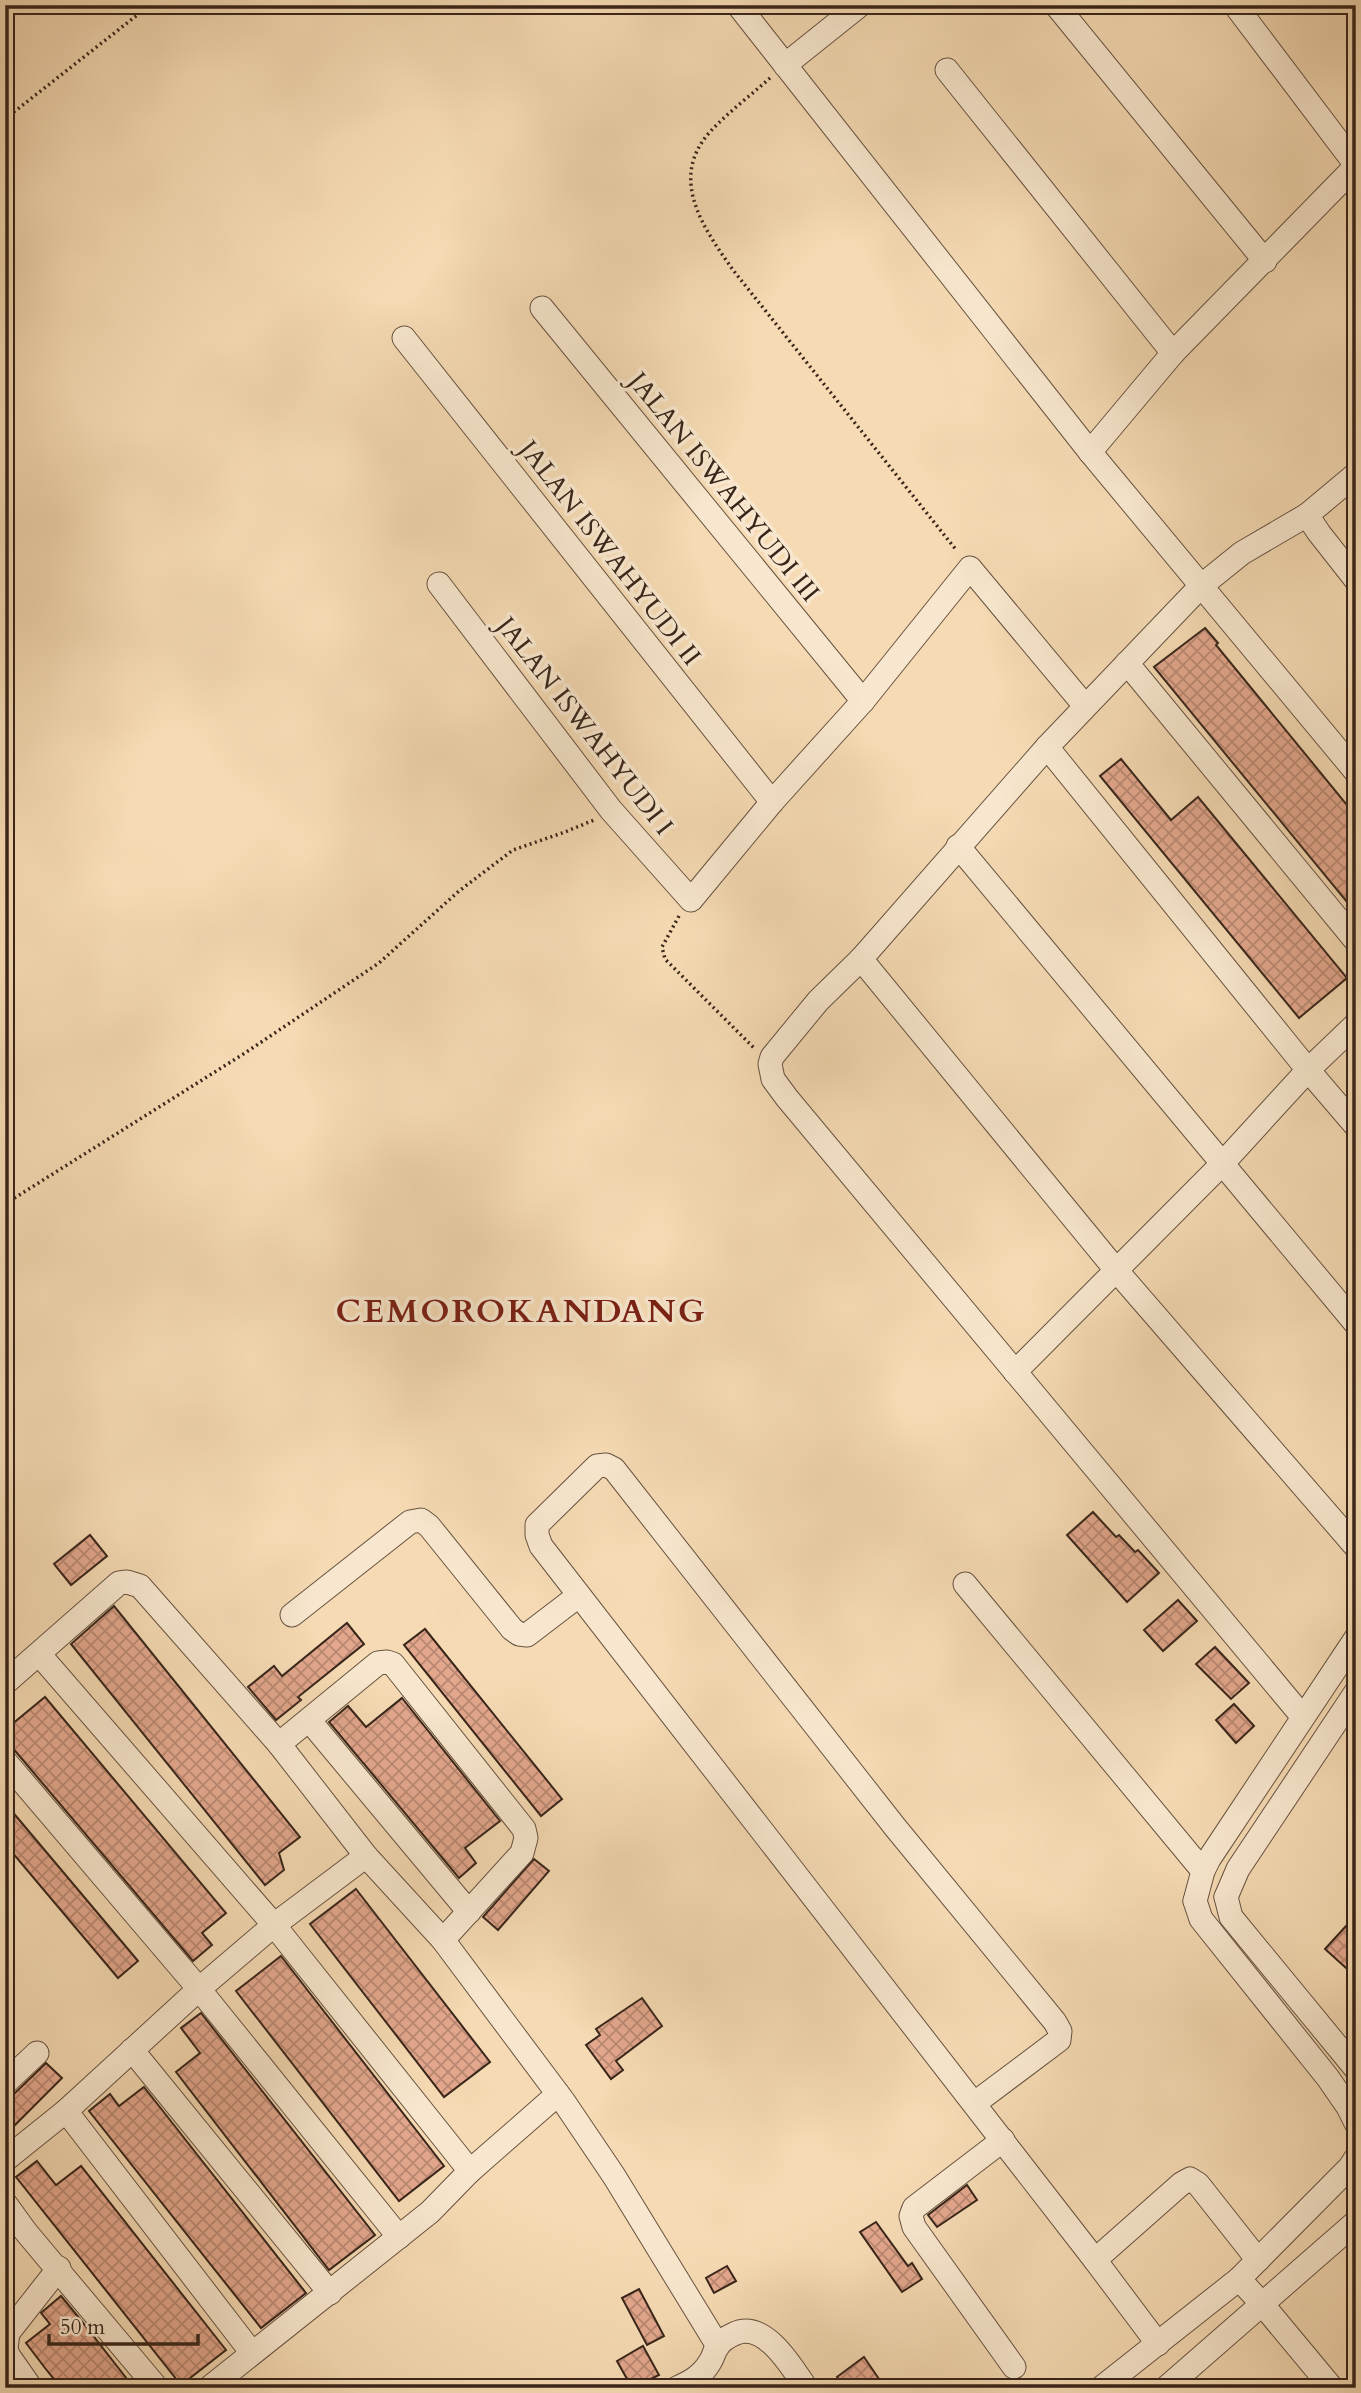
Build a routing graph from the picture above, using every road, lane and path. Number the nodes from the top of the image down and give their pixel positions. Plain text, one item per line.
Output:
1 (150, 5) edge
2 (738, 5) edge
3 (860, 5) edge
4 (1056, 5) edge
5 (1235, 5) edge
6 (785, 65) junction
7 (947, 70) dead end
8 (5, 119) edge
9 (1356, 166) edge
10 (1265, 261) junction
11 (542, 308) dead end
12 (404, 338) dead end
13 (1173, 353) junction
14 (1090, 452) junction
15 (1356, 474) edge
16 (1307, 515) junction
17 (970, 568) junction
18 (1356, 580) edge
19 (439, 584) dead end
20 (1201, 586) junction
21 (1127, 663) junction
22 (863, 701) junction
23 (1085, 706) junction
24 (1047, 747) junction
25 (1356, 772) edge
26 (772, 802) junction
27 (611, 810) junction
28 (958, 846) junction
29 (691, 900) junction
30 (1356, 941) edge
31 (861, 959) junction
32 (1356, 1024) edge
33 (770, 1064) junction
34 (1308, 1070) junction
35 (1356, 1126) edge
36 (1223, 1163) junction
37 (5, 1204) edge
38 (1116, 1270) junction
39 (1356, 1324) edge
40 (1015, 1372) junction
41 (1356, 1548) edge
42 (965, 1584) dead end
43 (579, 1596) junction
44 (292, 1615) dead end
45 (1356, 1638) edge
46 (39, 1654) junction
47 (5, 1683) edge
48 (1356, 1692) edge
49 (1302, 1716) junction
50 (309, 1720) junction
51 (279, 1744) junction
52 (5, 1761) edge
53 (366, 1856) junction
54 (1203, 1871) junction
55 (1226, 1898) junction
56 (1195, 1901) junction
57 (469, 1912) junction
58 (274, 1925) junction
59 (443, 1940) junction
60 (199, 1989) junction
61 (132, 2050) junction
62 (37, 2053) dead end
63 (1352, 2057) edge
64 (1328, 2078) junction
65 (5, 2084) edge
66 (561, 2098) junction
67 (975, 2103) junction
68 (66, 2111) junction
69 (1356, 2123) edge
70 (1003, 2140) junction
71 (5, 2160) edge
72 (1353, 2162) edge
73 (470, 2171) junction
74 (5, 2203) edge
75 (1356, 2222) edge
76 (399, 2238) junction
77 (1095, 2260) junction
78 (1258, 2260) junction
79 (58, 2268) junction
80 (1239, 2279) junction
81 (330, 2293) junction
82 (1263, 2305) junction
83 (1158, 2344) junction
84 (718, 2346) junction
85 (252, 2353) junction
86 (1014, 2367) dead end
87 (31, 2388) edge
88 (157, 2388) edge
89 (209, 2388) edge
90 (677, 2388) edge
91 (806, 2388) edge
92 (1101, 2388) edge
93 (1166, 2388) edge
94 (1332, 2388) edge

1 - 8 path
2 - 6 street
3 - 6 street
4 - 10 street
5 - 9 street
6 - 14 street
6 - 17 path
7 - 13 street
9 - 10 street
10 - 13 street
11 - 22 street, JALAN ISWAHYUDI III
12 - 26 street, JALAN ISWAHYUDI II
13 - 14 street
14 - 20 street
15 - 16 street
16 - 18 street
16 - 20 street
17 - 22 street
17 - 23 street
19 - 27 street, JALAN ISWAHYUDI I
20 - 21 street
20 - 25 street
21 - 23 street
21 - 30 street
22 - 26 street
23 - 24 street
24 - 28 street
24 - 34 street
26 - 29 street
27 - 29 street, JALAN ISWAHYUDI I
27 - 37 path
28 - 31 street
28 - 36 street
29 - 33 path
31 - 33 street
31 - 38 street
32 - 34 street
33 - 40 street
34 - 35 street
34 - 36 street
36 - 38 street
36 - 39 street
38 - 40 street
38 - 41 street
40 - 49 street
42 - 54 street
43 - 44 street
43 - 67 street
43 - 67 street
45 - 49 street
46 - 47 street
46 - 51 street
46 - 58 street
48 - 55 street
49 - 54 street
50 - 51 street
50 - 57 street
50 - 57 street
51 - 53 street
52 - 60 street
53 - 58 street
53 - 59 street
54 - 56 street
55 - 56 street
55 - 63 street
56 - 64 street
57 - 59 street
58 - 60 street
58 - 73 street
59 - 66 street
60 - 61 street
60 - 76 street
61 - 68 street
61 - 81 street
62 - 65 street
63 - 64 street
64 - 69 street
66 - 73 street
66 - 84 street
67 - 70 street
68 - 71 street
68 - 85 street
70 - 77 street
70 - 86 street
72 - 78 street
73 - 76 street
74 - 79 street
75 - 82 street
76 - 81 street
77 - 78 street
77 - 83 street
78 - 80 street
79 - 87 street
79 - 88 street
80 - 82 street
80 - 83 street
81 - 85 street
82 - 93 street
82 - 94 street
83 - 92 street
84 - 90 street
84 - 91 street
85 - 89 street

